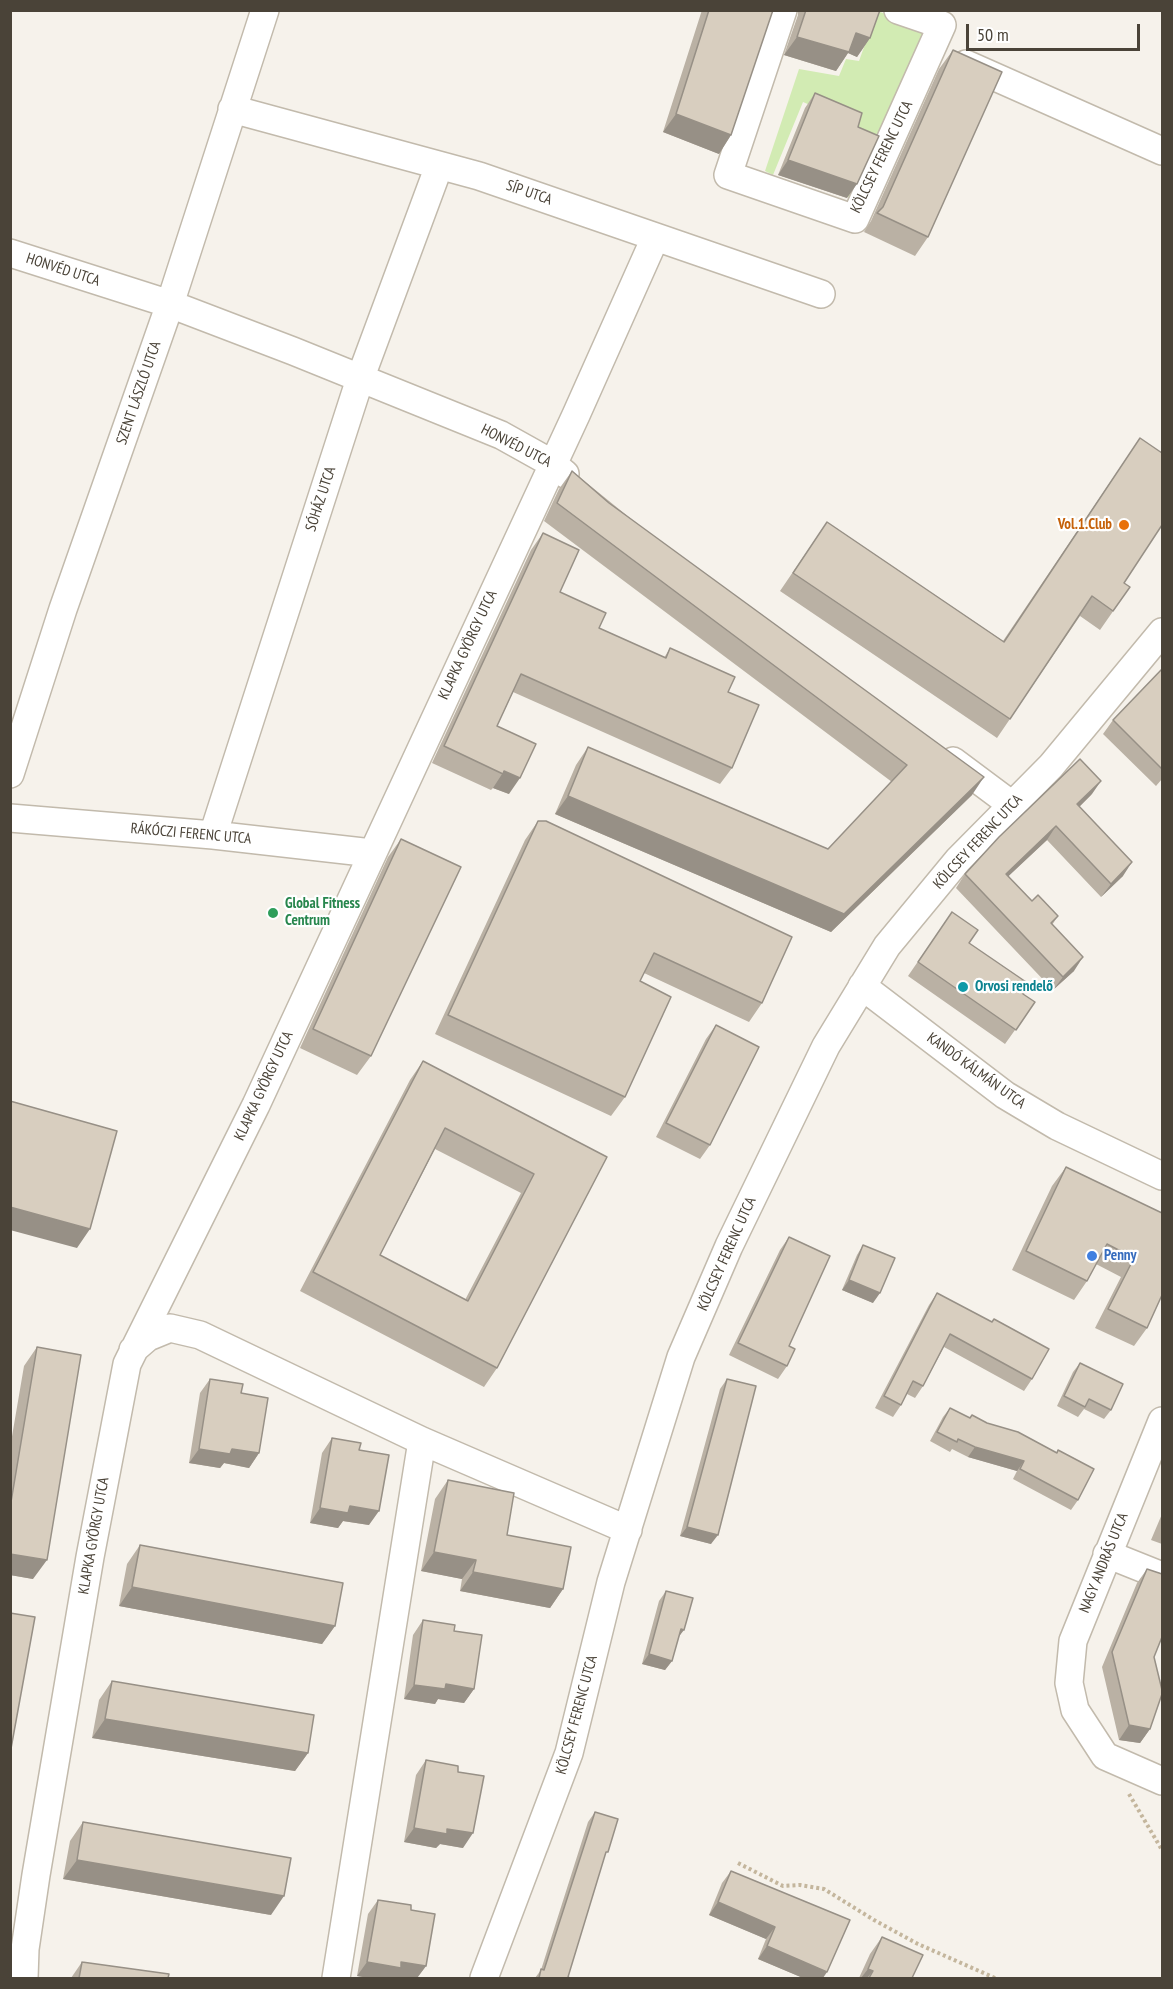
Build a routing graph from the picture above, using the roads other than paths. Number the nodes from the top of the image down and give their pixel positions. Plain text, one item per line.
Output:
1 (265, 10) edge
2 (783, 10) edge
3 (898, 10) edge
4 (942, 53) junction
5 (232, 109) junction
6 (1162, 151) edge
7 (439, 166) junction
8 (655, 238) junction
9 (10, 253) edge
10 (821, 294) dead end
11 (170, 303) junction
12 (360, 379) junction
13 (553, 464) junction
14 (579, 486) edge
15 (1162, 632) edge
16 (937, 750) edge
17 (10, 774) edge
18 (1012, 805) junction
19 (10, 818) edge
20 (213, 835) junction
21 (372, 853) junction
22 (862, 986) junction
23 (1162, 1176) edge
24 (132, 1351) junction
25 (1162, 1422) edge
26 (422, 1441) junction
27 (628, 1530) junction
28 (1107, 1554) junction
29 (1162, 1576) edge
30 (1162, 1781) edge
31 (18, 1936) edge
32 (24, 1978) edge
33 (336, 1978) edge
34 (484, 1978) edge

1 - 5 street, SZENT LÁSZLÓ UTCA
2 - 4 street, KÖLCSEY FERENC UTCA
3 - 4 street, KÖLCSEY FERENC UTCA
4 - 6 street
5 - 7 street, SÍP UTCA
5 - 11 street, SZENT LÁSZLÓ UTCA
7 - 8 street, SÍP UTCA
7 - 12 street, SÓHÁZ UTCA
8 - 10 street, SÍP UTCA
8 - 13 street, KLAPKA GYÖRGY UTCA
9 - 11 street, HONVÉD UTCA
11 - 12 street, HONVÉD UTCA
11 - 17 street, SZENT LÁSZLÓ UTCA
12 - 13 street, HONVÉD UTCA
12 - 20 street, SÓHÁZ UTCA
13 - 14 street, HONVÉD UTCA
13 - 21 street, KLAPKA GYÖRGY UTCA
15 - 18 street, KÖLCSEY FERENC UTCA
16 - 18 street
18 - 22 street, KÖLCSEY FERENC UTCA
19 - 20 street, RÁKÓCZI FERENC UTCA
20 - 21 street, RÁKÓCZI FERENC UTCA
21 - 24 street, KLAPKA GYÖRGY UTCA
22 - 23 street, KANDÓ KÁLMÁN UTCA
22 - 27 street, KÖLCSEY FERENC UTCA
24 - 26 street
24 - 31 street, KLAPKA GYÖRGY UTCA
25 - 28 street, NAGY ANDRÁS UTCA
26 - 27 street
26 - 33 street
27 - 34 street, KÖLCSEY FERENC UTCA
28 - 29 street
28 - 30 street, NAGY ANDRÁS UTCA
31 - 32 street, KLAPKA GYÖRGY UTCA

